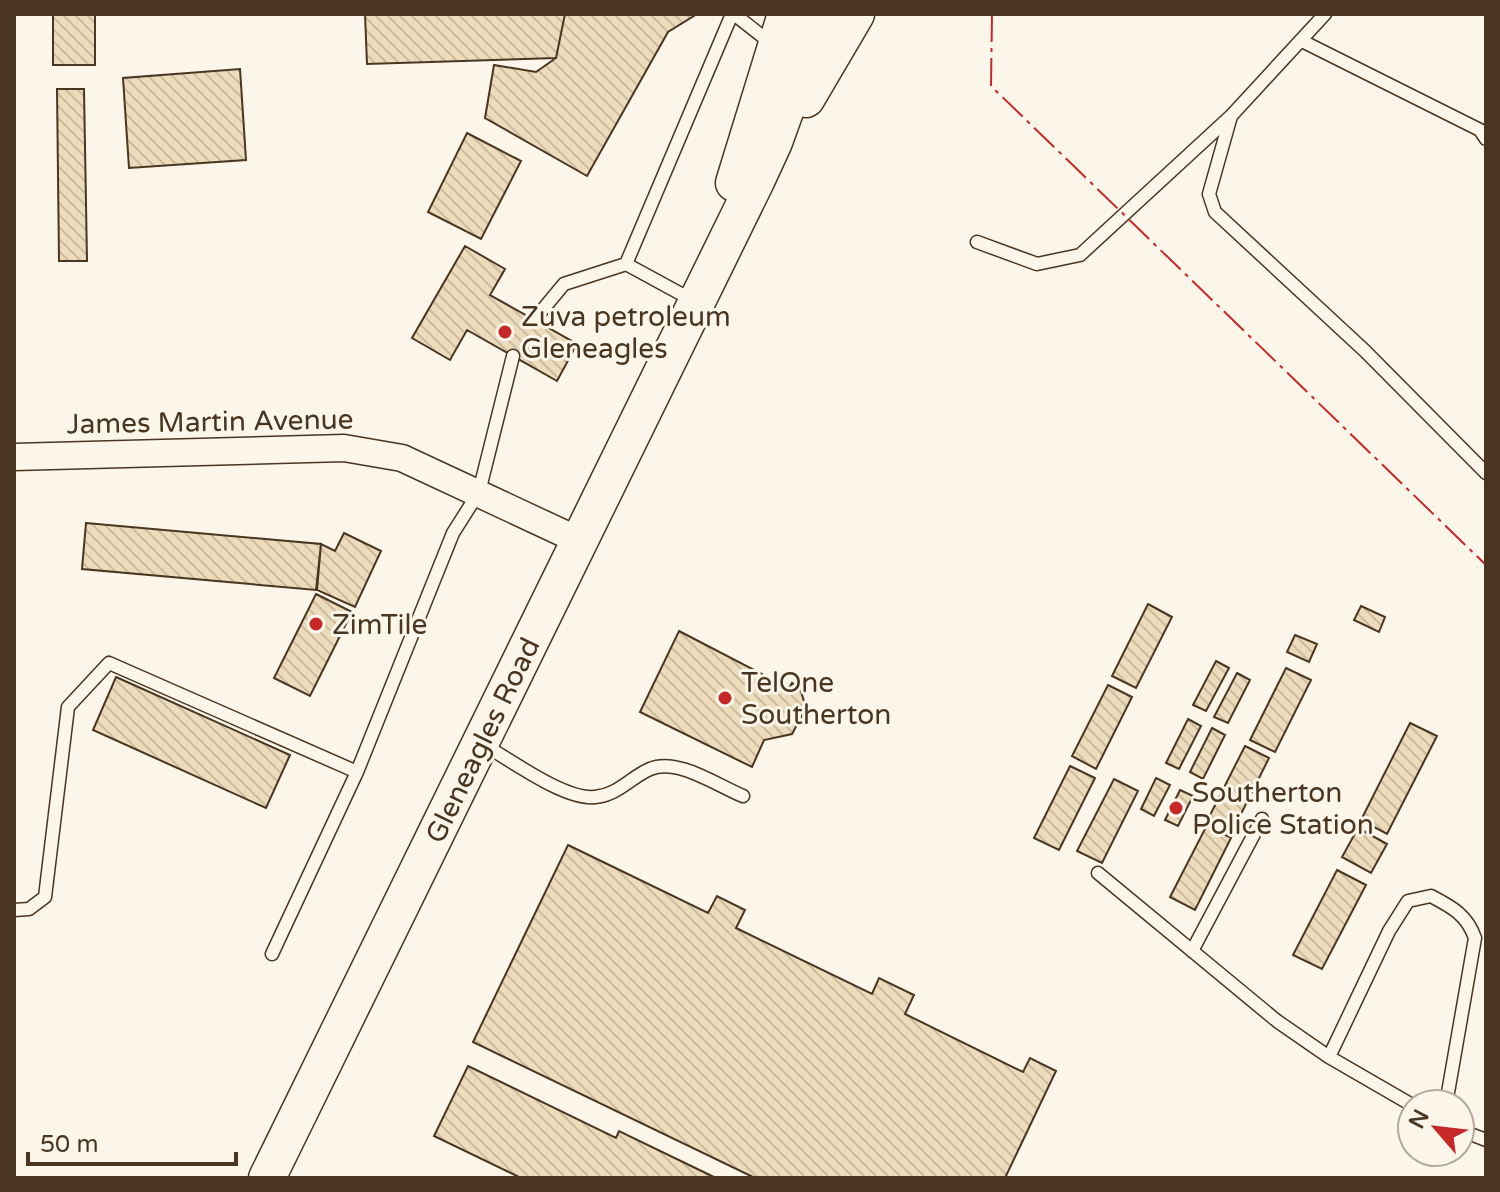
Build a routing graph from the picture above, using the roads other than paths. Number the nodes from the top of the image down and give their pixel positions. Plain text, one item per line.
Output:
1 (733, 14) edge
2 (820, 14) edge
3 (856, 14) edge
4 (1325, 14) edge
5 (782, 31) edge
6 (1302, 41) junction
7 (1231, 116) junction
8 (1486, 139) edge
9 (774, 142) junction
10 (977, 242) dead end
11 (626, 264) junction
12 (697, 302) junction
13 (534, 320) dead end
14 (513, 356) dead end
15 (14, 457) edge
16 (1486, 473) edge
17 (479, 492) junction
18 (580, 541) junction
19 (481, 743) junction
20 (357, 772) junction
21 (743, 796) dead end
22 (1262, 819) dead end
23 (1098, 873) dead end
24 (14, 910) edge
25 (1192, 951) junction
26 (272, 954) dead end
27 (1329, 1057) junction
28 (1449, 1088) edge
29 (1396, 1096) edge
30 (267, 1178) edge

1 - 5 lane
1 - 11 lane
2 - 9 street, Gleneagles Road
3 - 9 street
4 - 6 lane
5 - 12 street, Gleneagles Road
6 - 7 lane
6 - 8 lane
7 - 10 lane
7 - 16 lane
9 - 12 street, Gleneagles Road
11 - 12 lane
11 - 13 lane
12 - 18 street, Gleneagles Road
14 - 17 lane
15 - 17 street, James Martin Avenue
17 - 18 street, James Martin Avenue
17 - 20 lane
18 - 19 street, Gleneagles Road
19 - 21 lane
19 - 30 street, Gleneagles Road
20 - 24 lane
20 - 26 lane
22 - 25 lane
23 - 25 lane
25 - 27 lane
27 - 28 lane
27 - 29 lane

